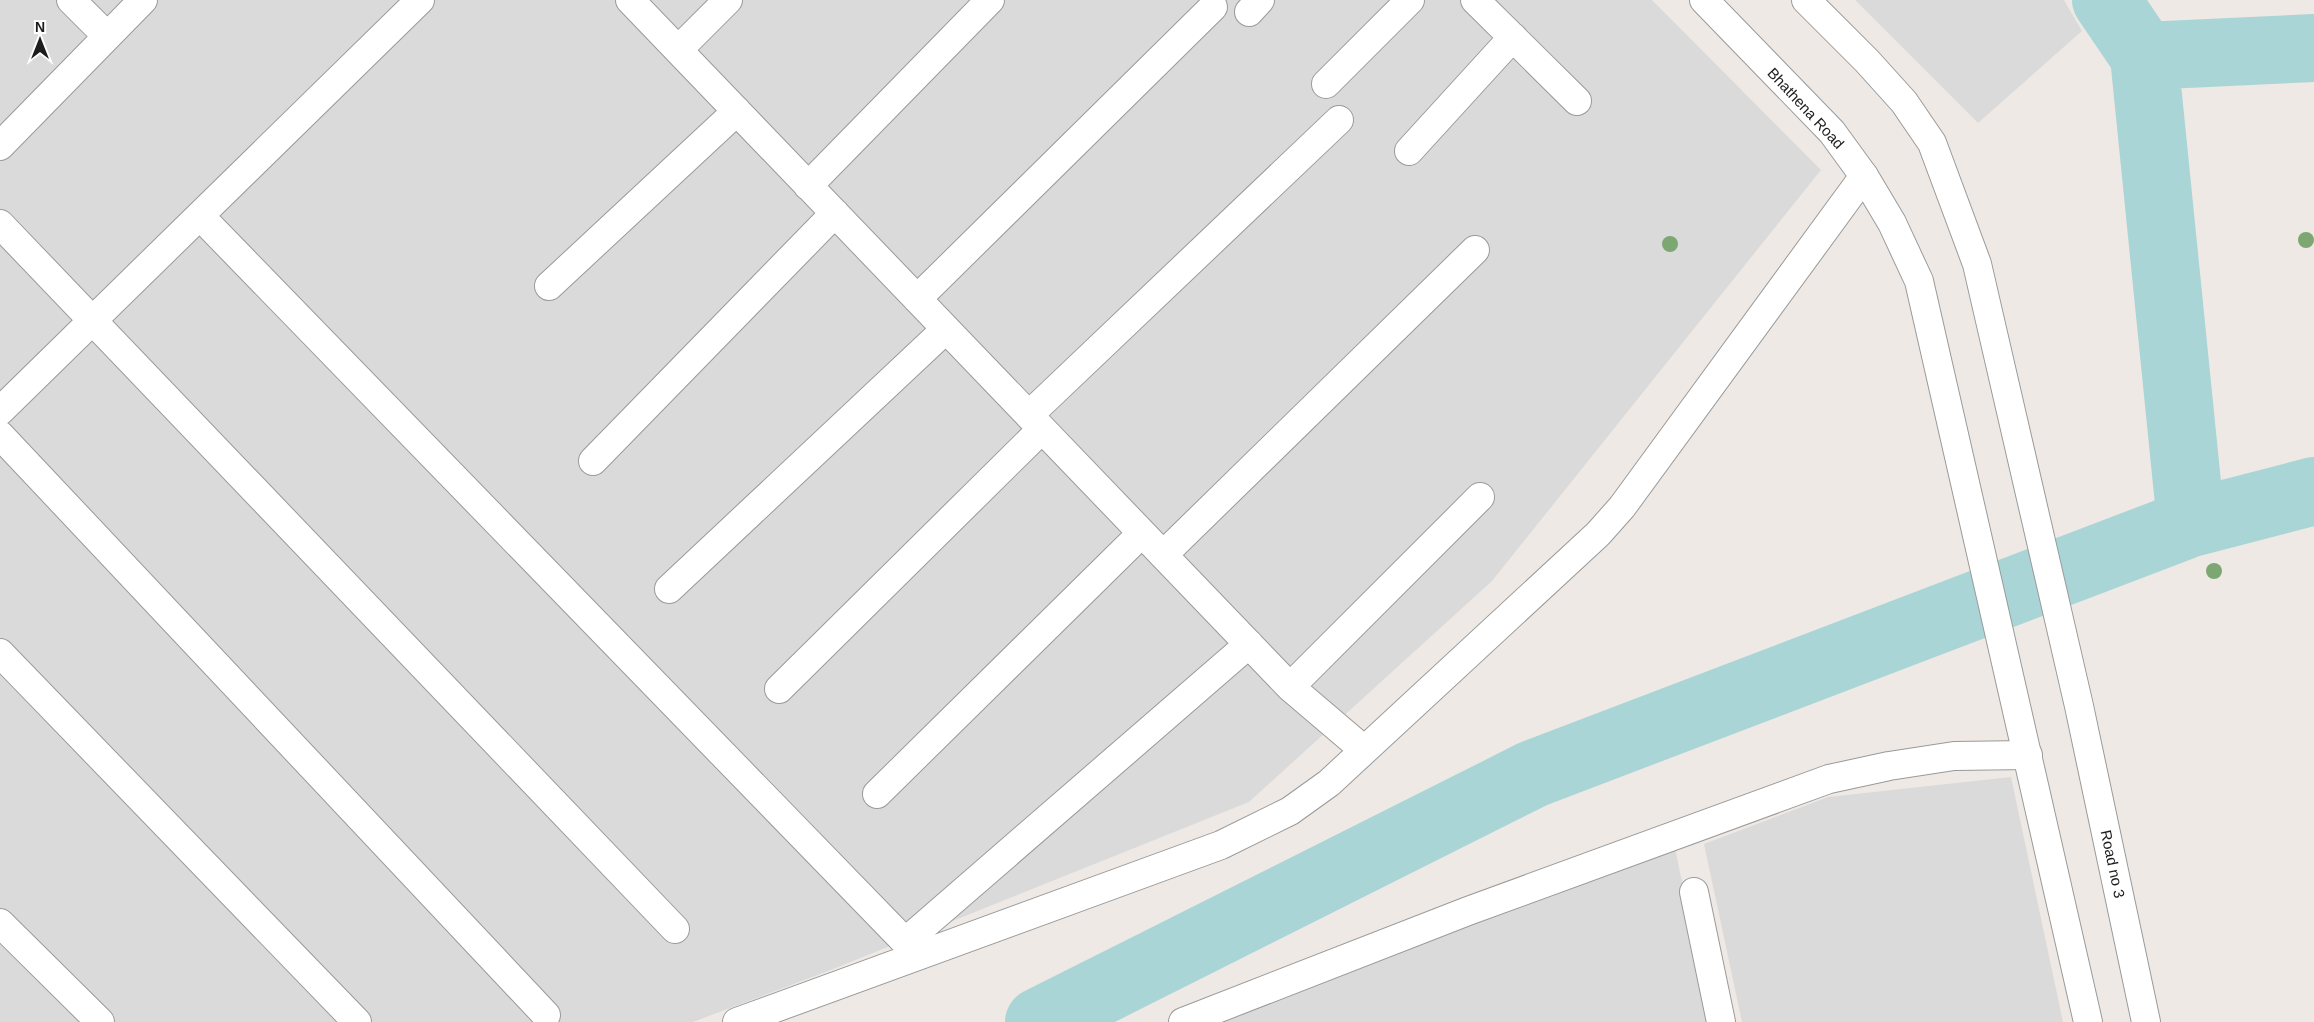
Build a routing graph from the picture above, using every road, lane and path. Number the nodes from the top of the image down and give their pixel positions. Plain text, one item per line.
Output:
1 (71, 0) edge
2 (143, 0) edge
3 (420, 0) edge
4 (630, 0) edge
5 (728, 0) edge
6 (990, 0) edge
7 (1410, 0) edge
8 (1475, 0) edge
9 (1704, 0) edge
10 (1806, 0) edge
11 (1213, 6) dead end
12 (107, 36) junction
13 (1513, 37) junction
14 (678, 50) junction
15 (1326, 84) dead end
16 (1578, 101) dead end
17 (737, 111) junction
18 (1339, 120) dead end
19 (0, 146) edge
20 (1409, 151) dead end
21 (1864, 176) junction
22 (808, 186) junction
23 (835, 213) junction
24 (200, 216) junction
25 (0, 224) edge
26 (1475, 250) dead end
27 (549, 286) dead end
28 (917, 298) junction
29 (92, 321) junction
30 (946, 329) junction
31 (0, 411) edge
32 (1035, 422) junction
33 (0, 435) edge
34 (593, 461) dead end
35 (1480, 497) dead end
36 (1142, 533) junction
37 (1163, 555) junction
38 (669, 589) dead end
39 (1249, 644) junction
40 (0, 653) edge
41 (1290, 687) junction
42 (779, 689) dead end
43 (1364, 750) junction
44 (2028, 755) junction
45 (877, 794) dead end
46 (1694, 892) dead end
47 (0, 923) edge
48 (675, 929) dead end
49 (911, 949) junction
50 (546, 1015) dead end
51 (100, 1022) edge
52 (357, 1022) edge
53 (737, 1022) edge
54 (1183, 1022) edge
55 (1721, 1022) edge
56 (2088, 1022) edge
57 (2146, 1022) edge

1 - 12 street
2 - 12 street
3 - 24 street
4 - 14 street
5 - 14 street
6 - 22 street
7 - 15 street
8 - 13 street
9 - 21 street, Bhathena Road
10 - 57 street, Road no 3
11 - 28 street
12 - 19 street
13 - 16 street
13 - 20 street
14 - 17 street
17 - 22 street
17 - 27 street
18 - 32 street
21 - 43 street
21 - 44 street, Bhathena Road
22 - 23 street
23 - 28 street
23 - 34 street
24 - 29 street
24 - 49 street
25 - 29 street
26 - 37 street
28 - 30 street
29 - 31 street
29 - 48 street
30 - 32 street
30 - 38 street
32 - 36 street
32 - 42 street
33 - 50 street
35 - 41 street
36 - 37 street
36 - 45 street
37 - 39 street
39 - 41 street
39 - 49 street
40 - 52 street
41 - 43 street
43 - 49 street
44 - 54 street
44 - 56 street
46 - 55 street
47 - 51 street
49 - 53 street

